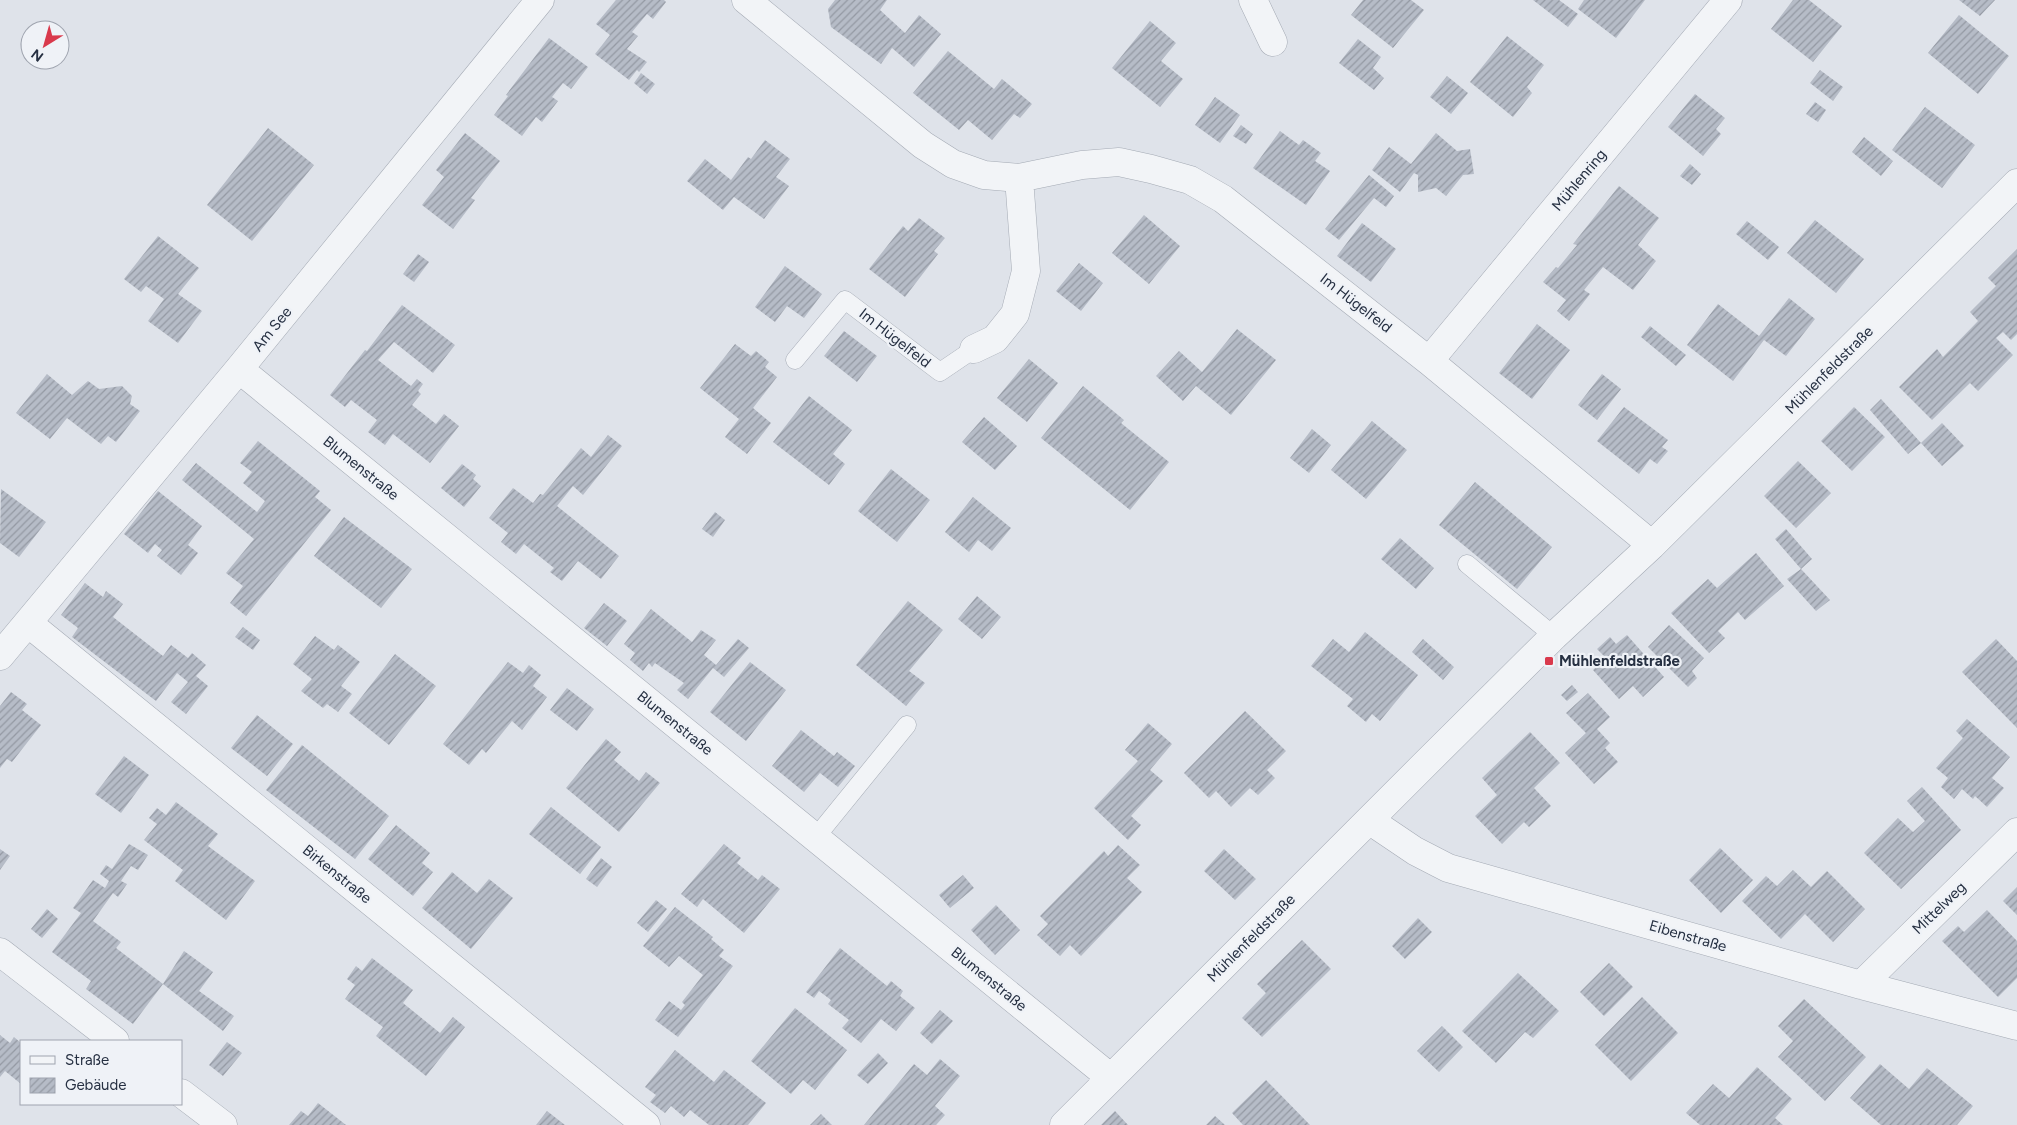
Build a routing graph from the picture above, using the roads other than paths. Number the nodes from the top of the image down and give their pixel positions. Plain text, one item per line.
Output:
1 (540, 0) edge
2 (1253, 0) edge
3 (1728, 0) edge
4 (758, 4) edge
5 (1273, 42) dead end
6 (1019, 178) junction
7 (2017, 183) edge
8 (974, 349) joint
9 (795, 360) dead end
10 (1429, 360) junction
11 (239, 369) junction
12 (1652, 545) junction
13 (1467, 564) dead end
14 (28, 623) junction
15 (1554, 636) junction
16 (0, 656) edge
17 (907, 726) dead end
18 (1370, 820) junction
19 (2017, 832) edge
20 (816, 837) junction
21 (0, 952) edge
22 (1861, 985) junction
23 (2017, 1026) edge
24 (114, 1040) edge
25 (1111, 1078) junction
26 (182, 1094) edge
27 (223, 1125) edge
28 (646, 1125) edge
29 (1064, 1125) edge

1 - 11 street, Am See
2 - 5 street
3 - 10 street, Mühlenring
4 - 6 street, Im Hügelfeld
6 - 8 street, Im Hügelfeld
6 - 10 street, Im Hügelfeld
7 - 12 street, Mühlenfeldstraße
8 - 9 lane, Im Hügelfeld
10 - 12 street, Im Hügelfeld
11 - 14 street, Am See
11 - 20 street, Blumenstraße
12 - 15 street, Mühlenfeldstraße
13 - 15 lane
14 - 16 street, Am See
14 - 28 street, Birkenstraße
15 - 18 street, Mühlenfeldstraße
17 - 20 lane
18 - 22 street, Eibenstraße
18 - 25 street, Mühlenfeldstraße
19 - 22 street, Mittelweg
20 - 25 street, Blumenstraße
21 - 24 street
22 - 23 street, Eibenstraße
25 - 29 street, Mühlenfeldstraße
26 - 27 street

